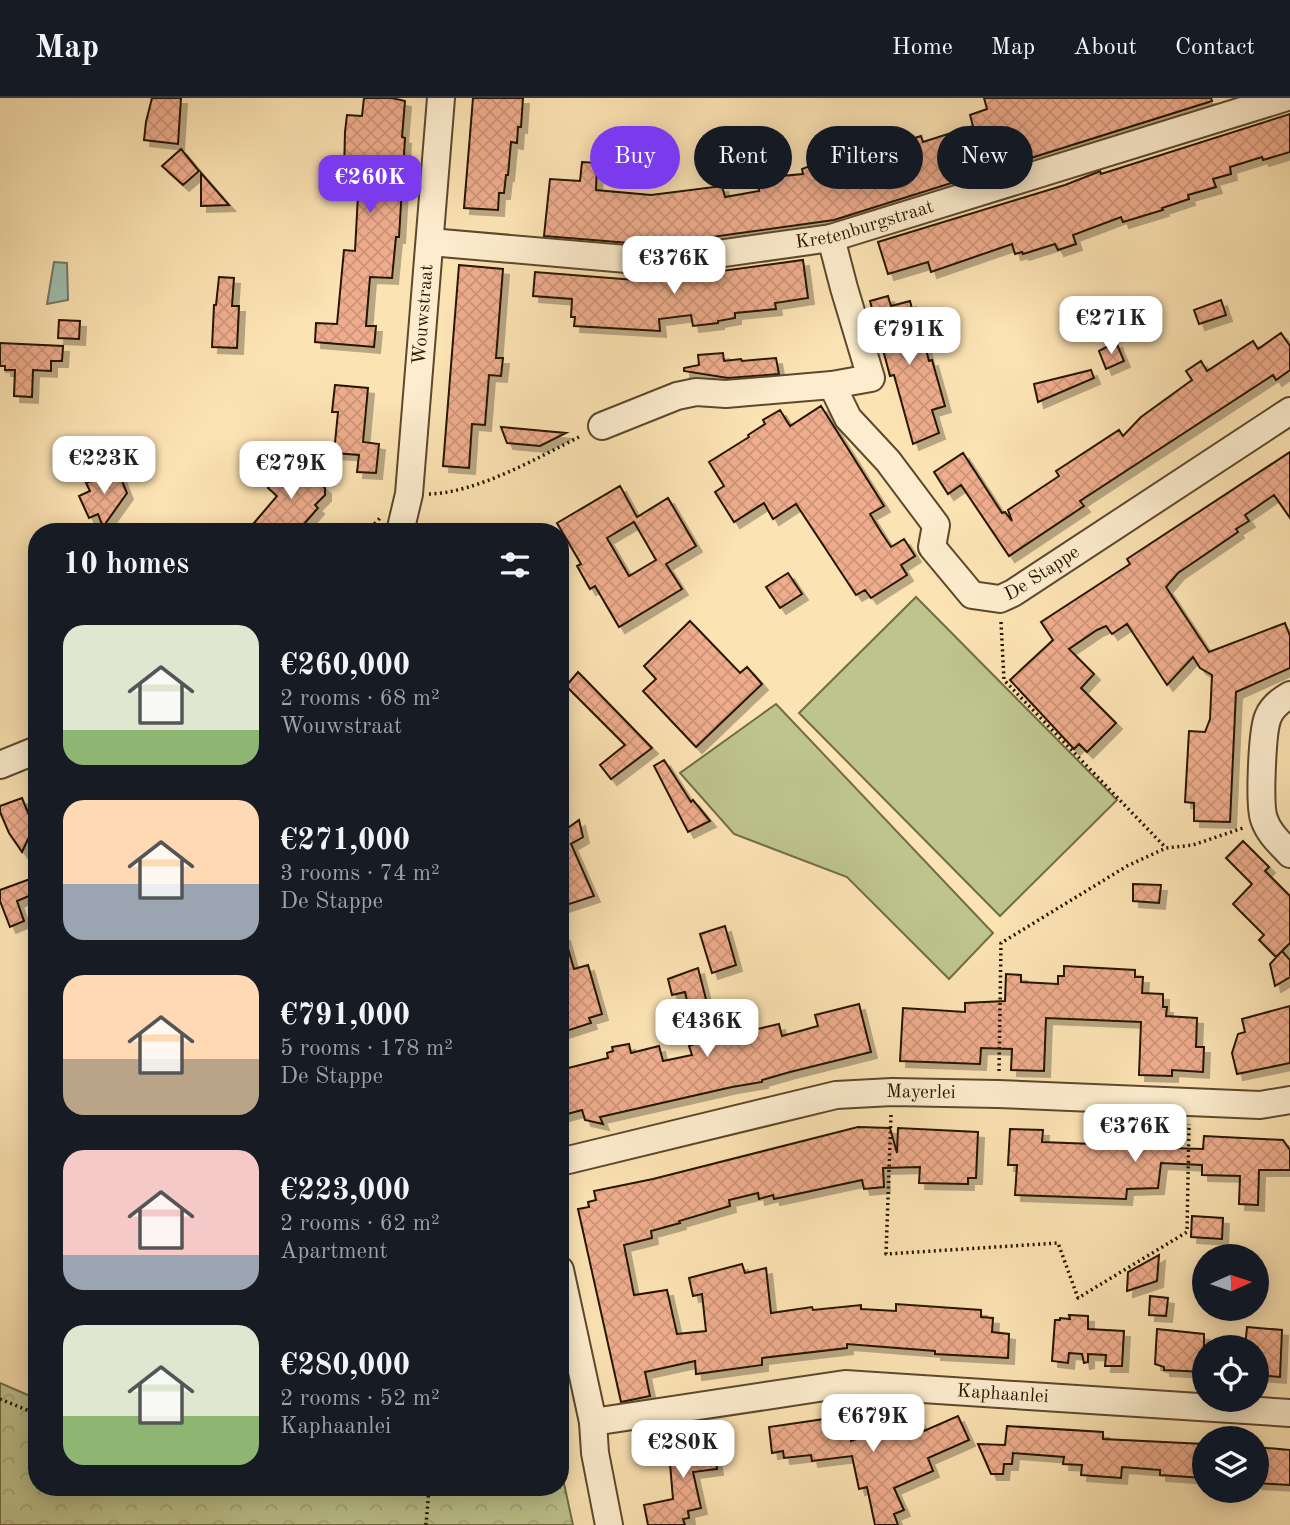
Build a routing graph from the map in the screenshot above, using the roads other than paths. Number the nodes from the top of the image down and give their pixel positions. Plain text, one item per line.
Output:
1 (441, 98) edge
2 (1284, 98) edge
3 (831, 238) junction
4 (430, 242) junction
5 (832, 385) junction
6 (1290, 411) edge
7 (602, 426) road end
8 (402, 523) edge
9 (1290, 695) edge
10 (28, 754) edge
11 (0, 765) edge
12 (1290, 854) edge
13 (1287, 1105) edge
14 (569, 1160) edge
15 (569, 1311) edge
16 (1290, 1413) edge
17 (593, 1422) junction
18 (609, 1525) edge

1 - 4 street, Wouwstraat
2 - 3 street, Kretenburgstraat
3 - 4 street, Kretenburgstraat
3 - 5 street
4 - 8 street, Wouwstraat
5 - 6 street, De Stappe
5 - 7 street
9 - 12 street
10 - 11 street
13 - 14 street, Mayerlei
15 - 17 street
16 - 17 street, Kaphaanlei
17 - 18 street

